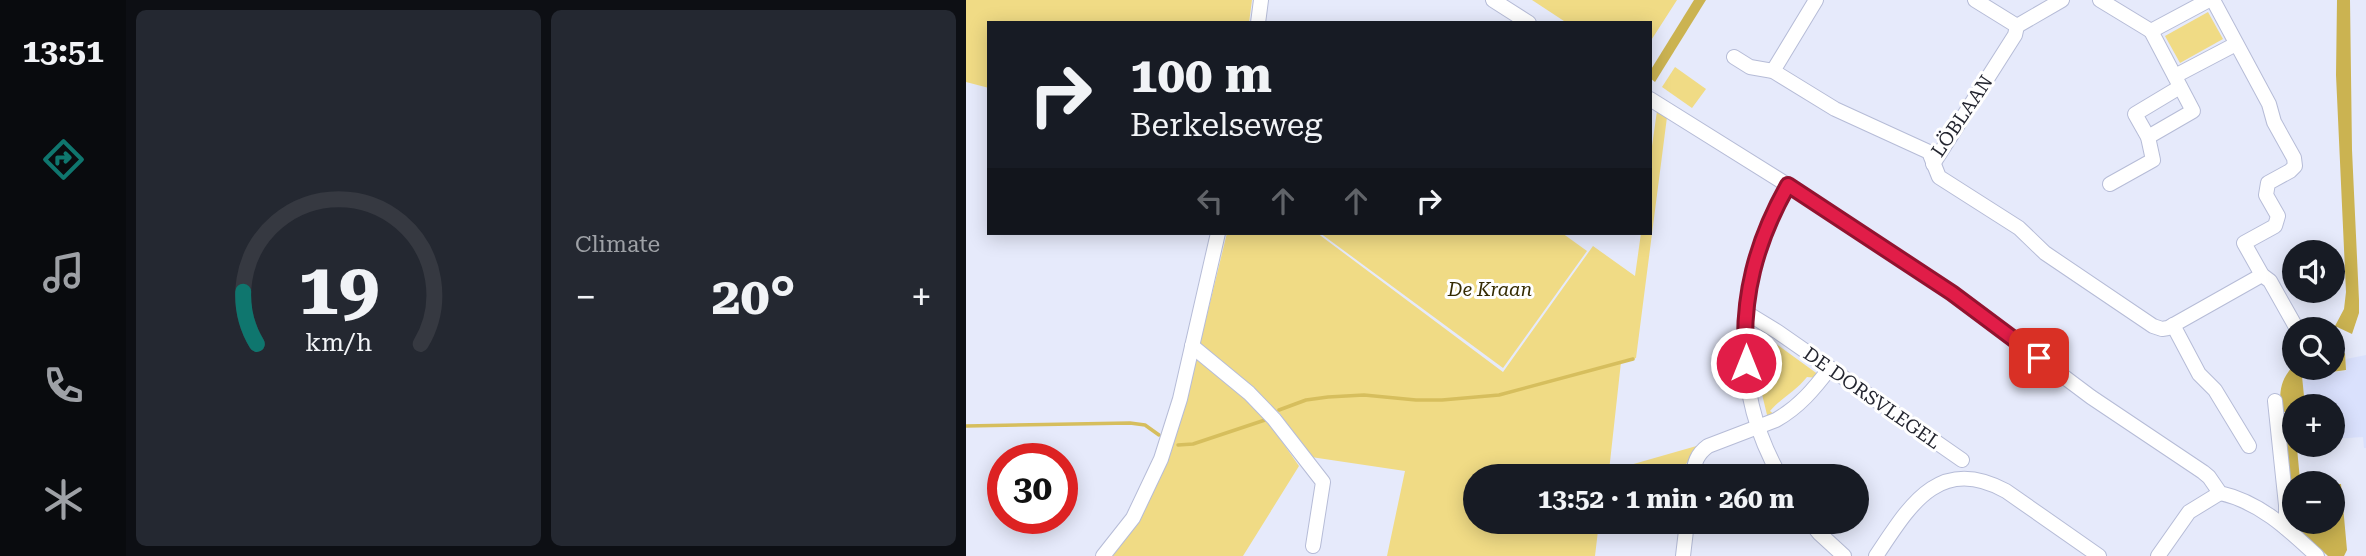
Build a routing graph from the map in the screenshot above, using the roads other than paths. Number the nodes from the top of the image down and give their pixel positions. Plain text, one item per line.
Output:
1 (1261, 0) edge
2 (1493, 0) edge
3 (1816, 0) edge
4 (1975, 0) edge
5 (2062, 0) edge
6 (2101, 0) edge
7 (2211, 0) edge
8 (1258, 21) edge
9 (1526, 21) edge
10 (2017, 26) junction
11 (2151, 31) junction
12 (2236, 44) junction
13 (1734, 57) dead end
14 (1773, 71) junction
15 (2177, 81) junction
16 (1652, 100) edge
17 (2148, 137) junction
18 (1933, 163) junction
19 (2110, 184) dead end
20 (1788, 185) junction
21 (1218, 235) edge
22 (2262, 275) junction
23 (1747, 313) junction
24 (2290, 317) edge
25 (2173, 325) junction
26 (1192, 346) junction
27 (1830, 369) junction
28 (2275, 401) dead end
29 (1759, 427) junction
30 (2249, 446) dead end
31 (1962, 460) dead end
32 (1695, 464) edge
33 (1775, 464) edge
34 (2283, 471) edge
35 (2220, 493) junction
36 (2282, 525) edge
37 (1686, 534) edge
38 (1820, 534) edge
39 (2293, 534) edge
40 (1313, 546) dead end
41 (1103, 556) edge
42 (1683, 556) edge
43 (1844, 556) edge
44 (1876, 556) edge
45 (2099, 556) edge
46 (2158, 556) edge
47 (2317, 556) edge

1 - 8 street
2 - 9 street
3 - 14 street
4 - 10 street
5 - 10 street
6 - 11 street
7 - 11 street
7 - 12 street
10 - 18 street, LÖBLAAN
11 - 15 street
12 - 15 street
12 - 22 street
13 - 14 street, LÖBLAAN
14 - 18 street, LÖBLAAN
15 - 17 street
15 - 17 street
16 - 20 street
17 - 19 street
18 - 25 street
20 - 23 street
20 - 35 street
21 - 26 street
22 - 24 street
22 - 25 street
23 - 27 street, DE DORSVLEGEL
23 - 29 street
25 - 30 street
26 - 40 street
26 - 41 street
27 - 29 street
27 - 31 street, DE DORSVLEGEL
28 - 34 street
29 - 32 street
29 - 33 street
35 - 36 street
35 - 46 street
37 - 42 street
38 - 43 street
39 - 47 street
44 - 45 street

